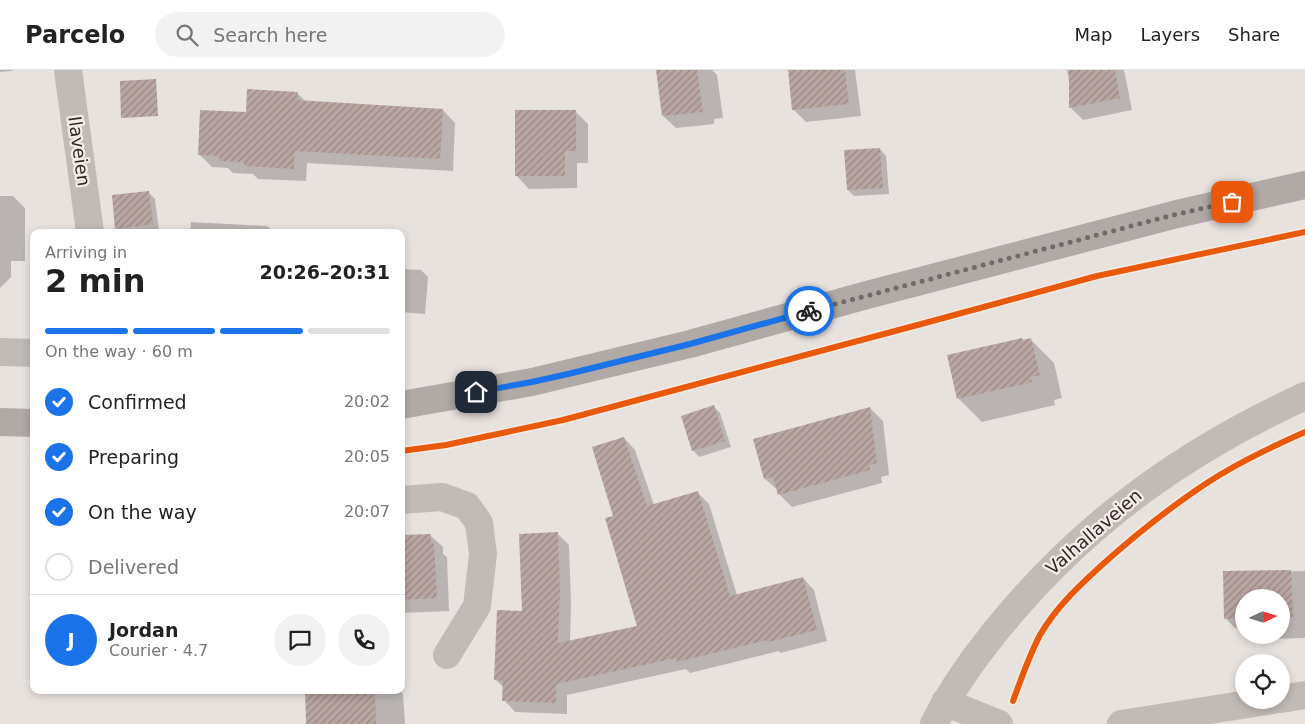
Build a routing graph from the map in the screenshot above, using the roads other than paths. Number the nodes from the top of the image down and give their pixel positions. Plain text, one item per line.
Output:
1 (68, 70) edge
2 (1305, 185) edge
3 (90, 229) edge
4 (0, 352) edge
5 (30, 353) edge
6 (1305, 396) edge
7 (405, 404) edge
8 (0, 422) edge
9 (30, 423) edge
10 (405, 500) edge
11 (447, 655) dead end
12 (1305, 695) edge
13 (1290, 698) edge
14 (1235, 706) edge
15 (939, 713) edge
16 (999, 724) edge
17 (1120, 724) edge

1 - 3 street, Ilaveien
2 - 7 main road
4 - 5 street
6 - 15 street, Valhallaveien
8 - 9 main road
10 - 11 street
12 - 13 street
14 - 17 street
15 - 16 street

